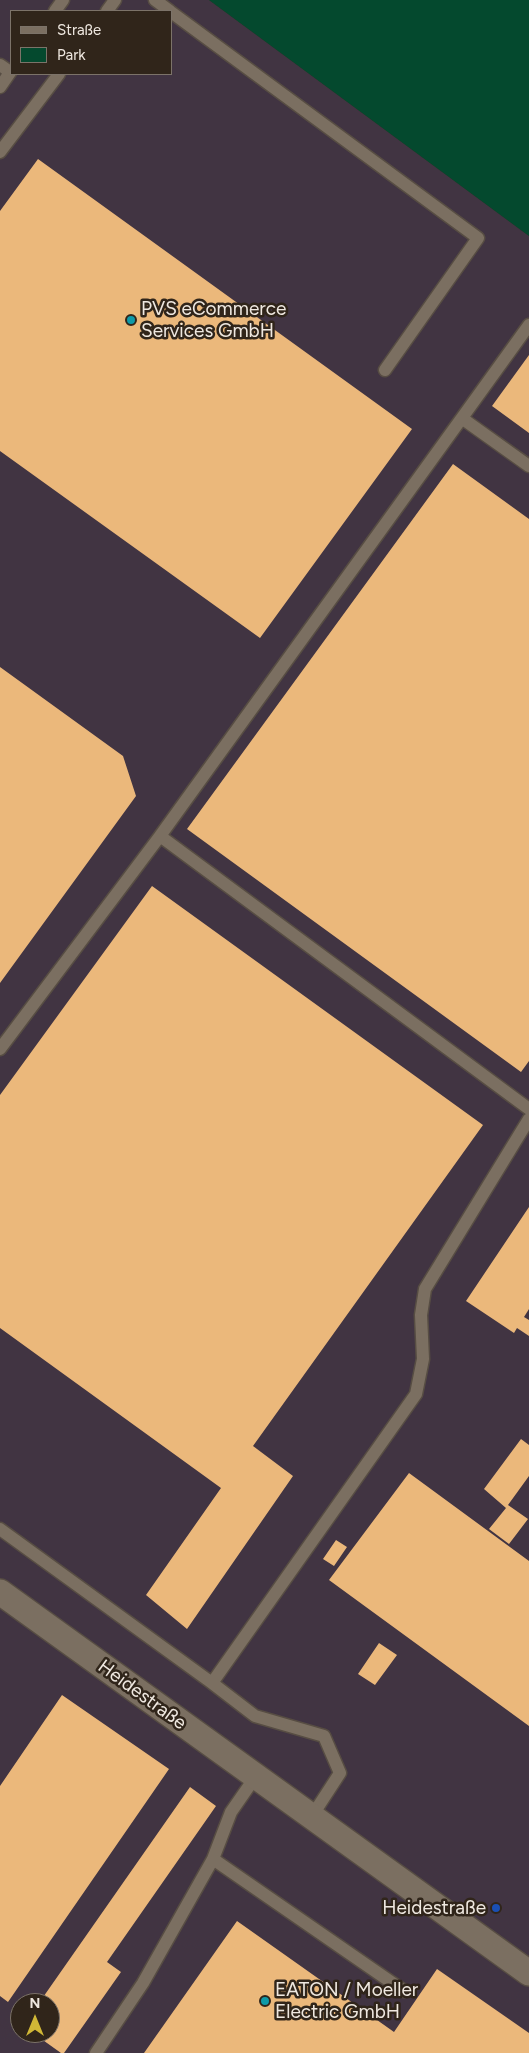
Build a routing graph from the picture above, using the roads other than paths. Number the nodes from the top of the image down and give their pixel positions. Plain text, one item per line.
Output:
1 (154, 0) edge
2 (167, 10) edge
3 (172, 13) edge
4 (7, 70) edge
5 (58, 75) edge
6 (0, 87) edge
7 (0, 152) edge
8 (529, 325) edge
9 (385, 370) dead end
10 (463, 418) junction
11 (529, 466) edge
12 (160, 836) junction
13 (0, 1050) edge
14 (529, 1109) edge
15 (529, 1119) edge
16 (0, 1529) edge
17 (0, 1592) edge
18 (212, 1683) junction
19 (256, 1776) junction
20 (312, 1816) junction
21 (213, 1859) junction
22 (529, 1973) edge
23 (404, 1991) dead end
24 (96, 2053) edge

1 - 2 lane
3 - 9 lane
4 - 6 lane
5 - 7 lane
8 - 10 lane
10 - 11 lane
10 - 12 lane
12 - 13 lane
12 - 14 lane
15 - 18 lane
16 - 18 lane
17 - 19 street, Heidestraße
18 - 20 lane
19 - 20 street, Heidestraße
19 - 21 lane
20 - 22 street, Heidestraße
21 - 23 lane
21 - 24 lane

